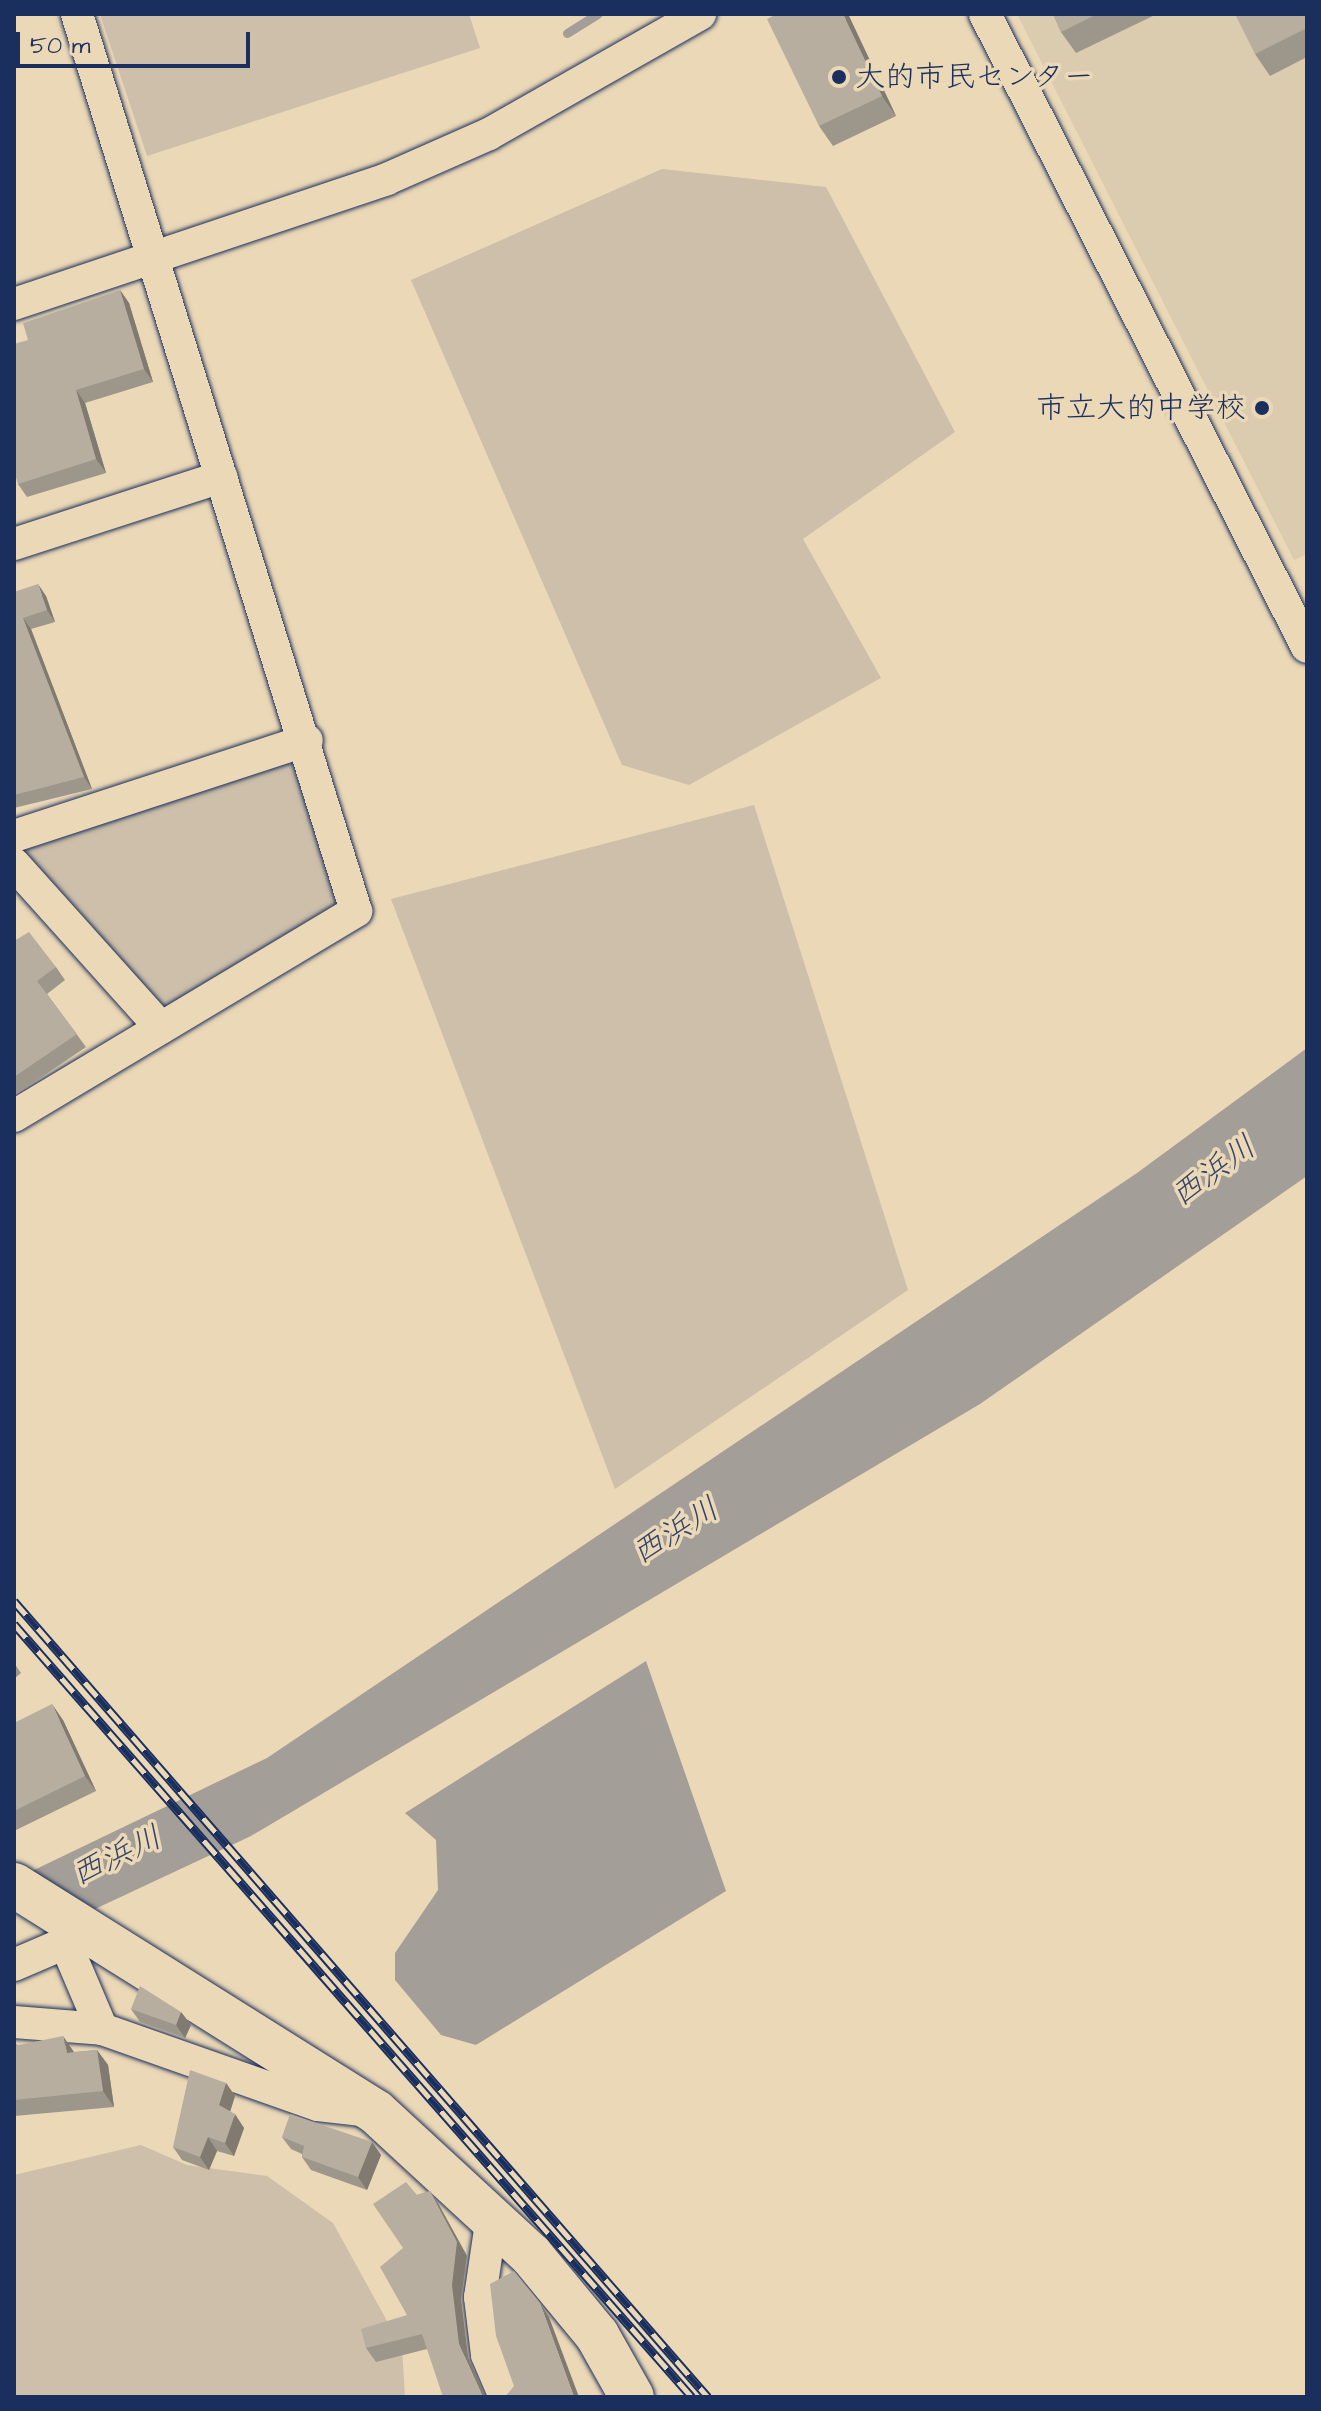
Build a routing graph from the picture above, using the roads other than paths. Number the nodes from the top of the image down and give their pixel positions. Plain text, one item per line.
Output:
1 (77, 14) edge
2 (700, 14) edge
3 (985, 14) edge
4 (156, 260) junction
5 (14, 304) edge
6 (221, 477) junction
7 (14, 544) edge
8 (1307, 647) edge
9 (307, 740) junction
10 (14, 836) edge
11 (14, 864) edge
12 (161, 1028) junction
13 (14, 1116) edge
14 (14, 1885) edge
15 (79, 1936) junction
16 (14, 1965) edge
17 (14, 2022) edge
18 (102, 2029) junction
19 (376, 2112) junction
20 (492, 2216) junction
21 (505, 2397) edge
22 (632, 2397) edge

1 - 4 street
2 - 4 street
3 - 8 street
4 - 5 street
4 - 6 street
6 - 7 street
6 - 9 street
9 - 10 street
9 - 12 street
11 - 12 street
12 - 13 street
14 - 15 highway
15 - 16 street
15 - 18 street
15 - 19 highway
17 - 18 street
18 - 19 street
19 - 20 highway
20 - 21 street
20 - 22 highway

